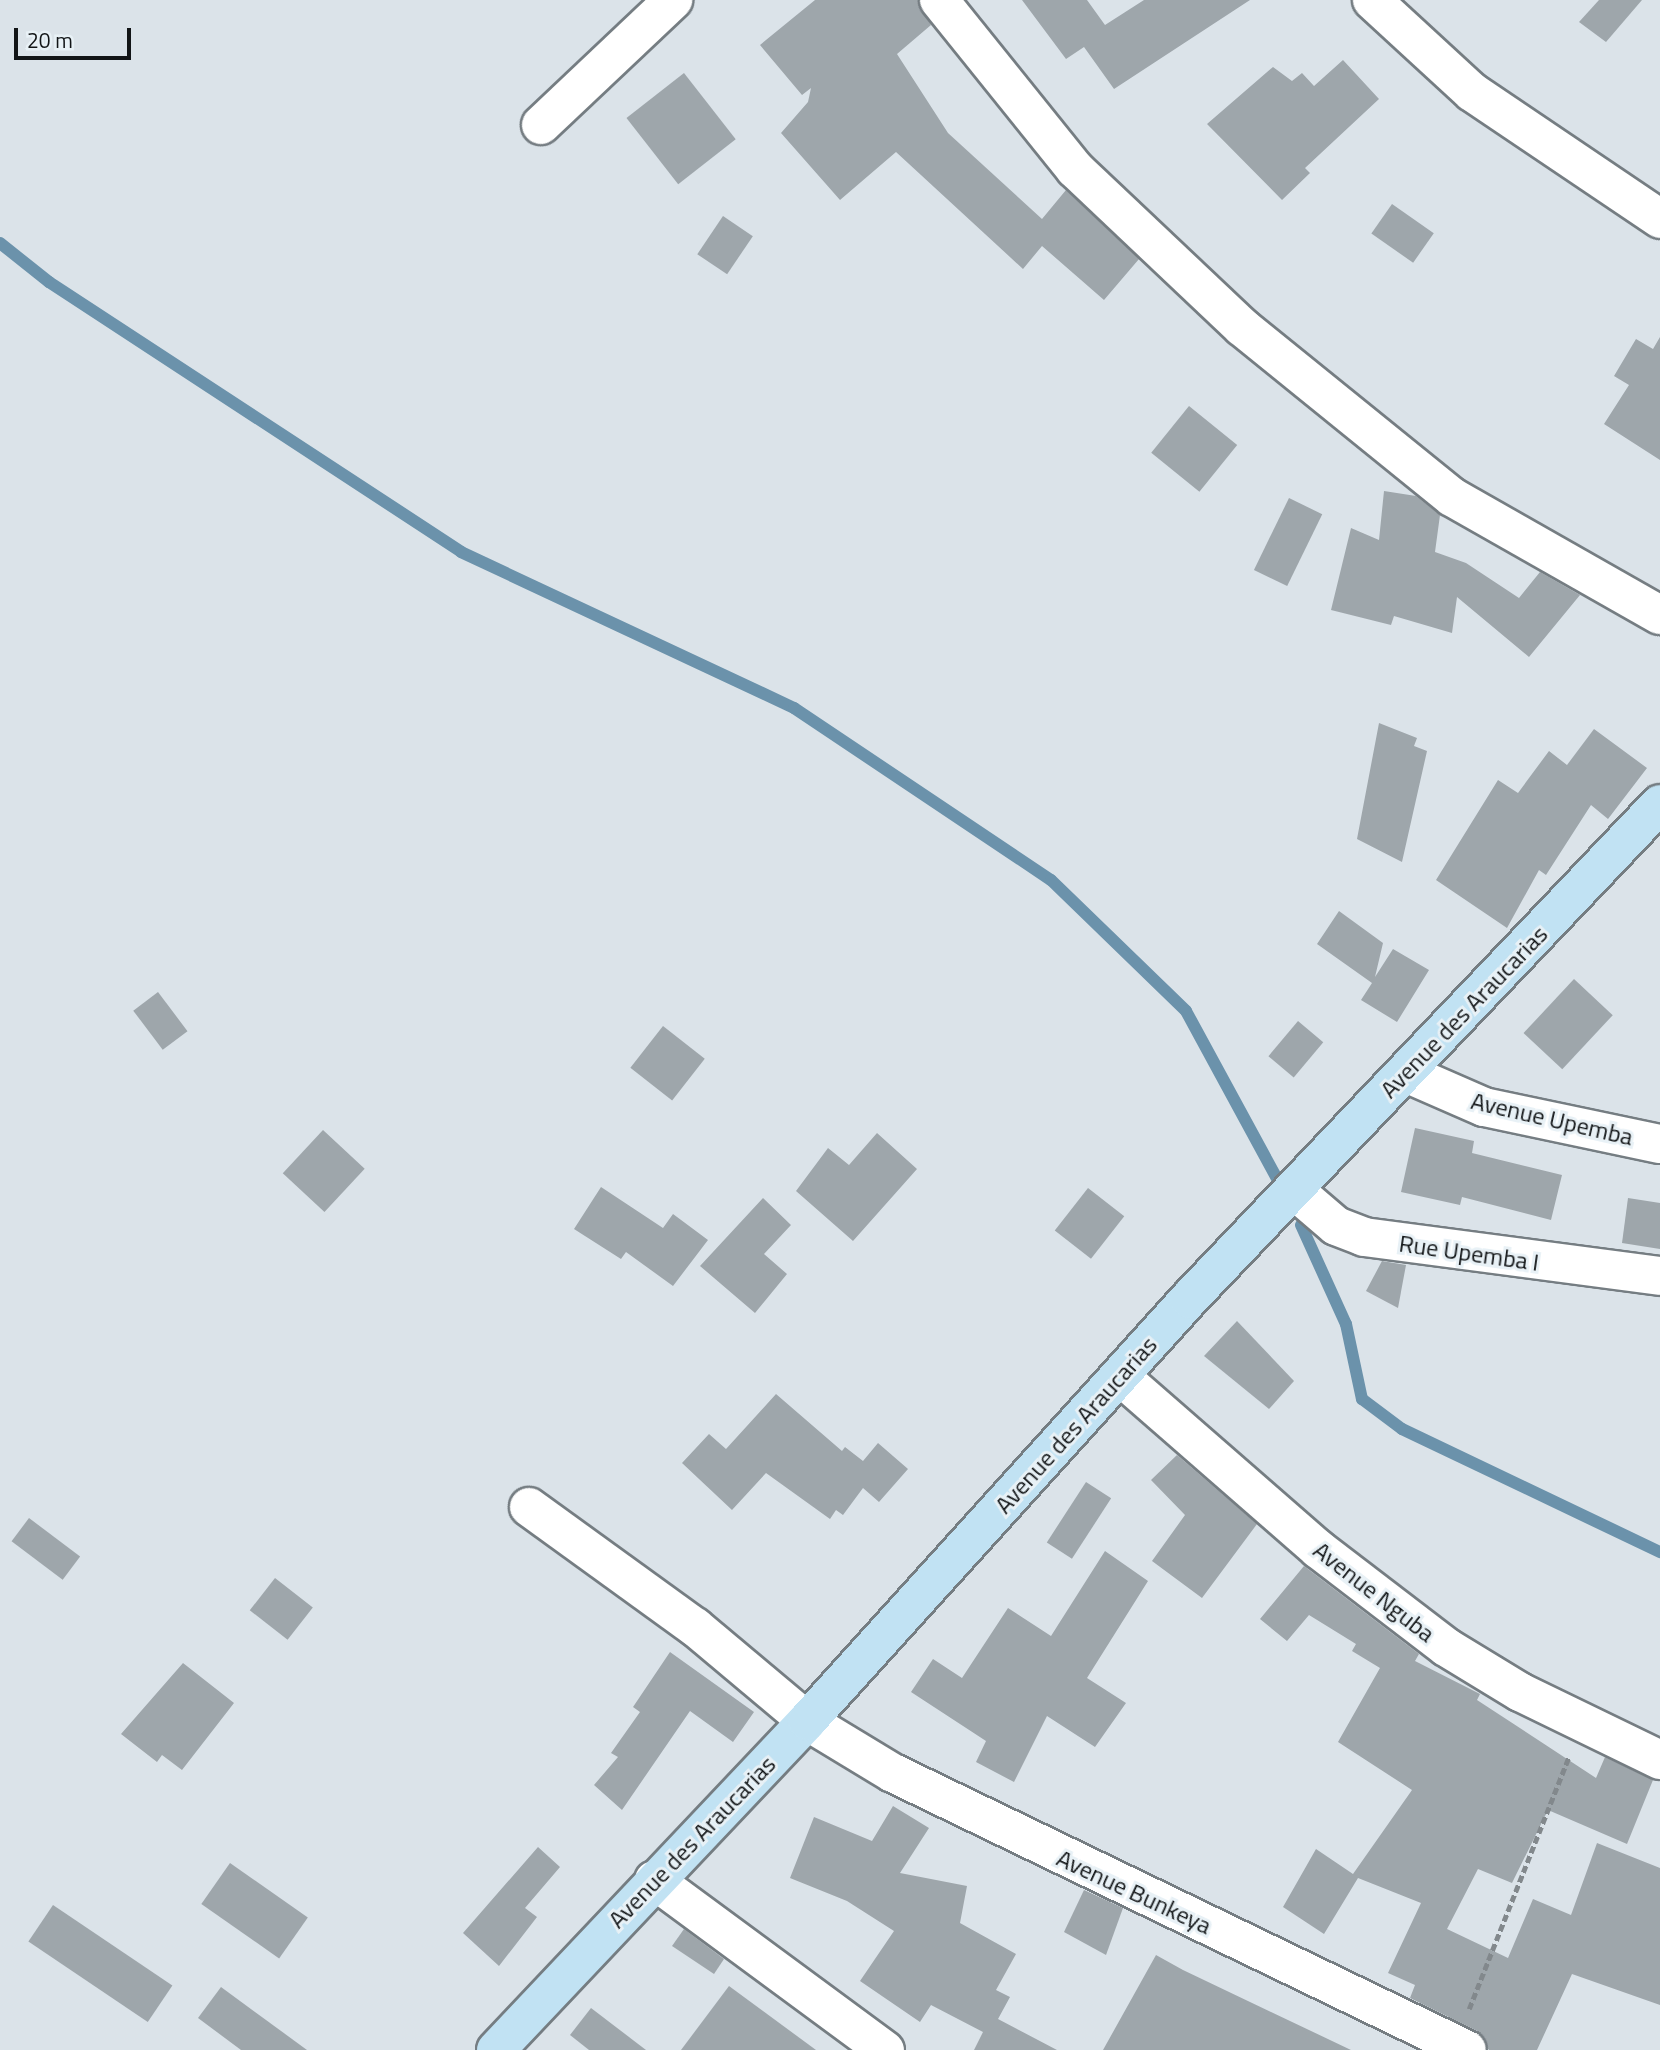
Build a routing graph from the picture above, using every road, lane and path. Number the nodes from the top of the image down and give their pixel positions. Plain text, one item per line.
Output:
1 (673, 0) edge
2 (939, 0) edge
3 (1378, 3) edge
4 (541, 125) dead end
5 (1660, 219) edge
6 (1660, 615) edge
7 (1660, 804) edge
8 (1406, 1073) junction
9 (1660, 1144) edge
10 (1294, 1190) junction
11 (1660, 1276) edge
12 (1121, 1377) junction
13 (529, 1507) dead end
14 (807, 1721) junction
15 (1582, 1723) junction
16 (1660, 1760) edge
17 (654, 1880) junction
18 (1461, 2047) edge
19 (496, 2050) edge
20 (885, 2050) edge

1 - 4 street
2 - 6 street
3 - 5 street
7 - 8 street, Avenue des Araucarias
8 - 9 street, Avenue Upemba
8 - 10 street, Avenue des Araucarias
10 - 11 street, Rue Upemba I
10 - 12 street, Avenue des Araucarias
12 - 14 street, Avenue des Araucarias
12 - 15 street, Avenue Nguba
13 - 14 street, Avenue Bunkeya
14 - 17 street, Avenue des Araucarias
14 - 18 street, Avenue Bunkeya
15 - 16 street, Avenue Nguba
15 - 18 path
17 - 19 street, Avenue des Araucarias
17 - 20 street

